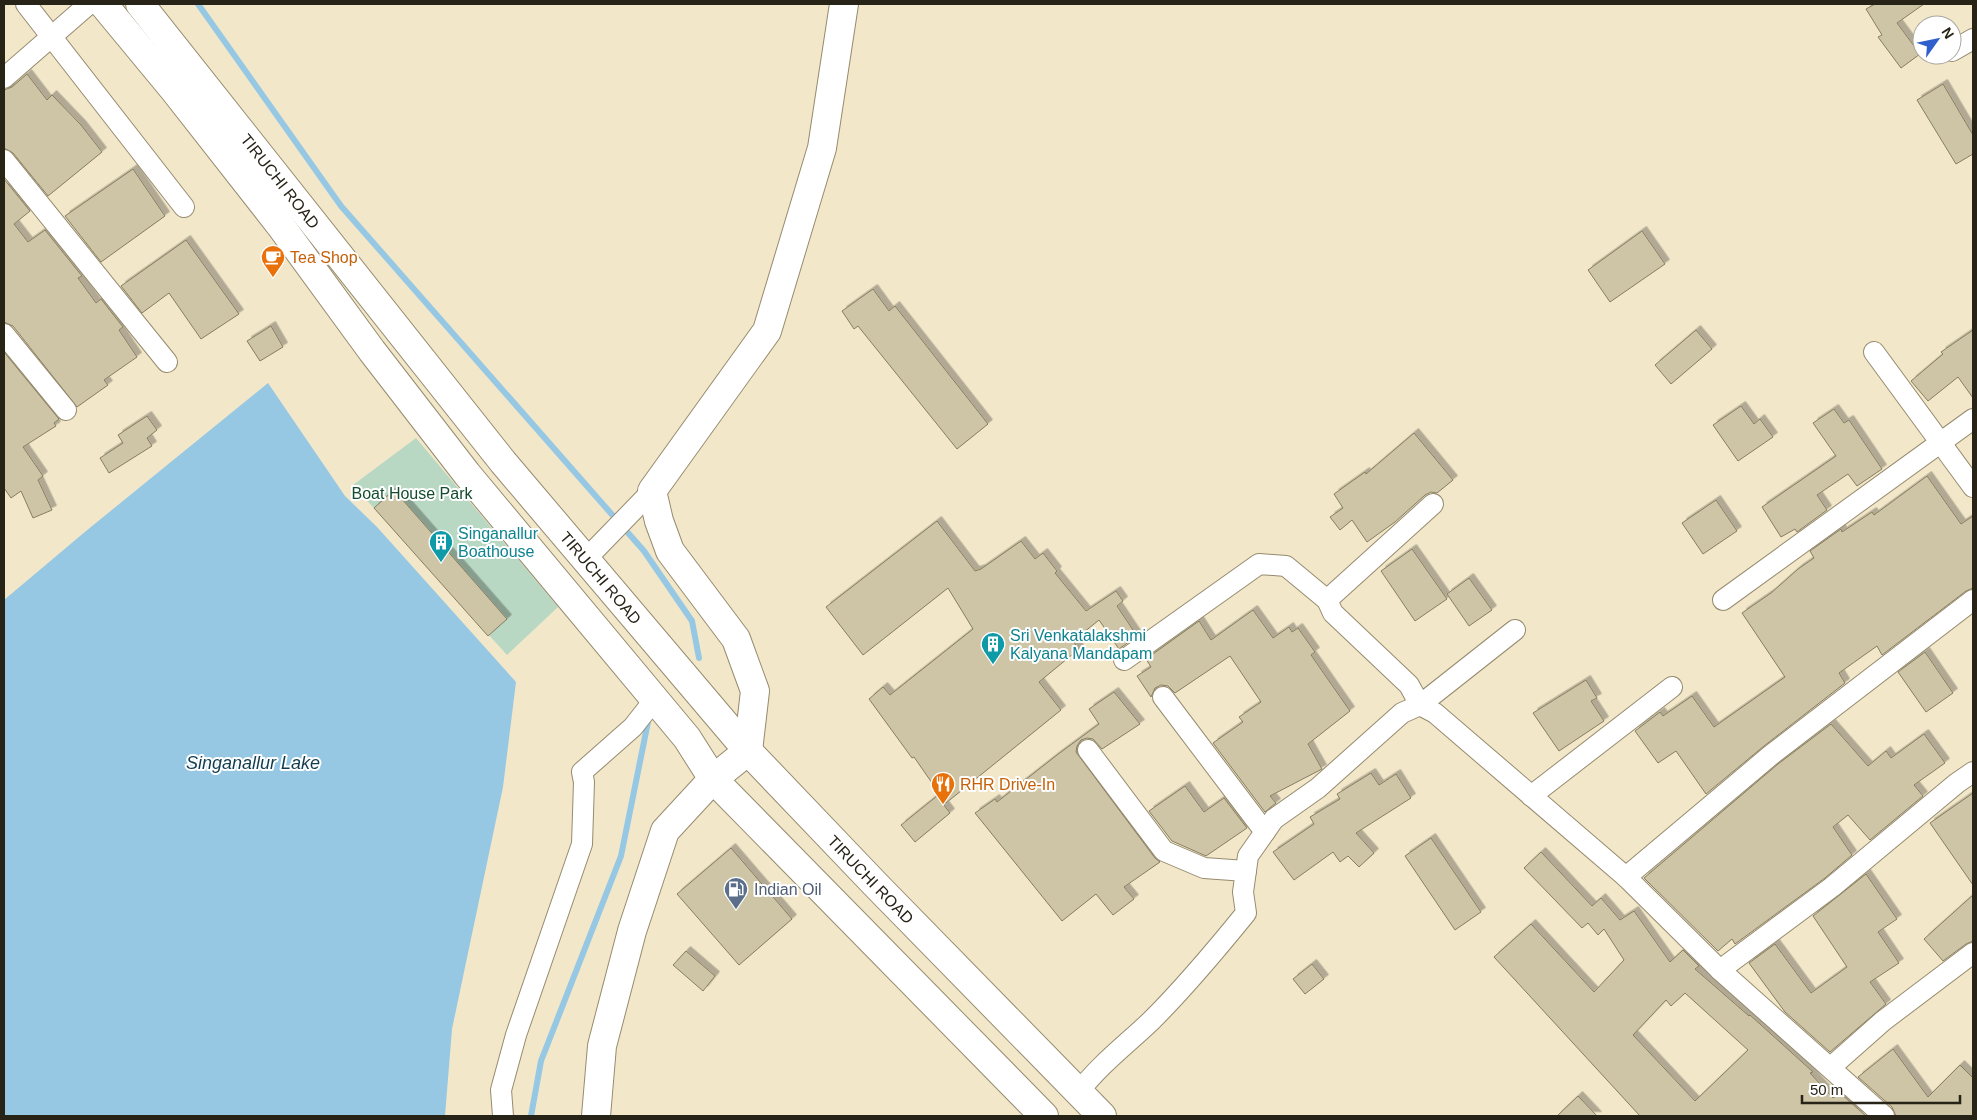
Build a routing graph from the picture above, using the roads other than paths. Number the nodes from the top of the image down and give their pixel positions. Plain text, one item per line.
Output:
1 (26, 4) edge
2 (89, 4) edge
3 (103, 4) edge
4 (140, 4) edge
5 (844, 4) edge
6 (51, 36) junction
7 (1973, 39) edge
8 (1962, 45) edge
9 (4, 78) edge
10 (4, 160) edge
11 (184, 207) dead end
12 (4, 334) edge
13 (1874, 352) dead end
14 (167, 362) dead end
15 (66, 410) dead end
16 (1973, 419) edge
17 (1941, 441) junction
18 (1973, 487) edge
19 (652, 492) junction
20 (1432, 504) dead end
21 (586, 560) junction
22 (1327, 600) junction
23 (1723, 600) dead end
24 (1973, 600) edge
25 (1515, 630) dead end
26 (1124, 660) dead end
27 (1672, 687) dead end
28 (1163, 697) dead end
29 (656, 699) junction
30 (1420, 705) junction
31 (1088, 750) dead end
32 (748, 751) junction
33 (1973, 772) edge
34 (713, 779) junction
35 (1532, 796) junction
36 (1265, 832) junction
37 (1246, 871) junction
38 (1626, 877) junction
39 (1973, 953) edge
40 (1720, 970) junction
41 (1831, 1067) junction
42 (1078, 1093) junction
43 (503, 1116) edge
44 (596, 1116) edge
45 (1044, 1116) edge
46 (1102, 1116) edge
47 (1884, 1116) edge

1 - 6 street
2 - 6 street
3 - 29 main road
4 - 21 main road, TIRUCHI ROAD
5 - 19 main road
6 - 9 street
6 - 11 street
7 - 8 street
10 - 14 street
12 - 15 street
13 - 17 street
16 - 17 street
17 - 18 street
17 - 23 street
19 - 21 street
19 - 32 main road
20 - 22 street
21 - 32 main road, TIRUCHI ROAD
22 - 26 street
22 - 30 street
24 - 38 street
25 - 30 street
27 - 35 street
28 - 36 street
29 - 34 main road
29 - 43 street
30 - 35 street
30 - 36 street
31 - 37 street
32 - 34 main road
32 - 42 main road, TIRUCHI ROAD
33 - 40 street
34 - 44 main road
34 - 45 main road
35 - 38 street
36 - 37 street
37 - 42 street
38 - 40 street
39 - 41 street
40 - 41 street
41 - 47 street
42 - 46 main road, TIRUCHI ROAD

